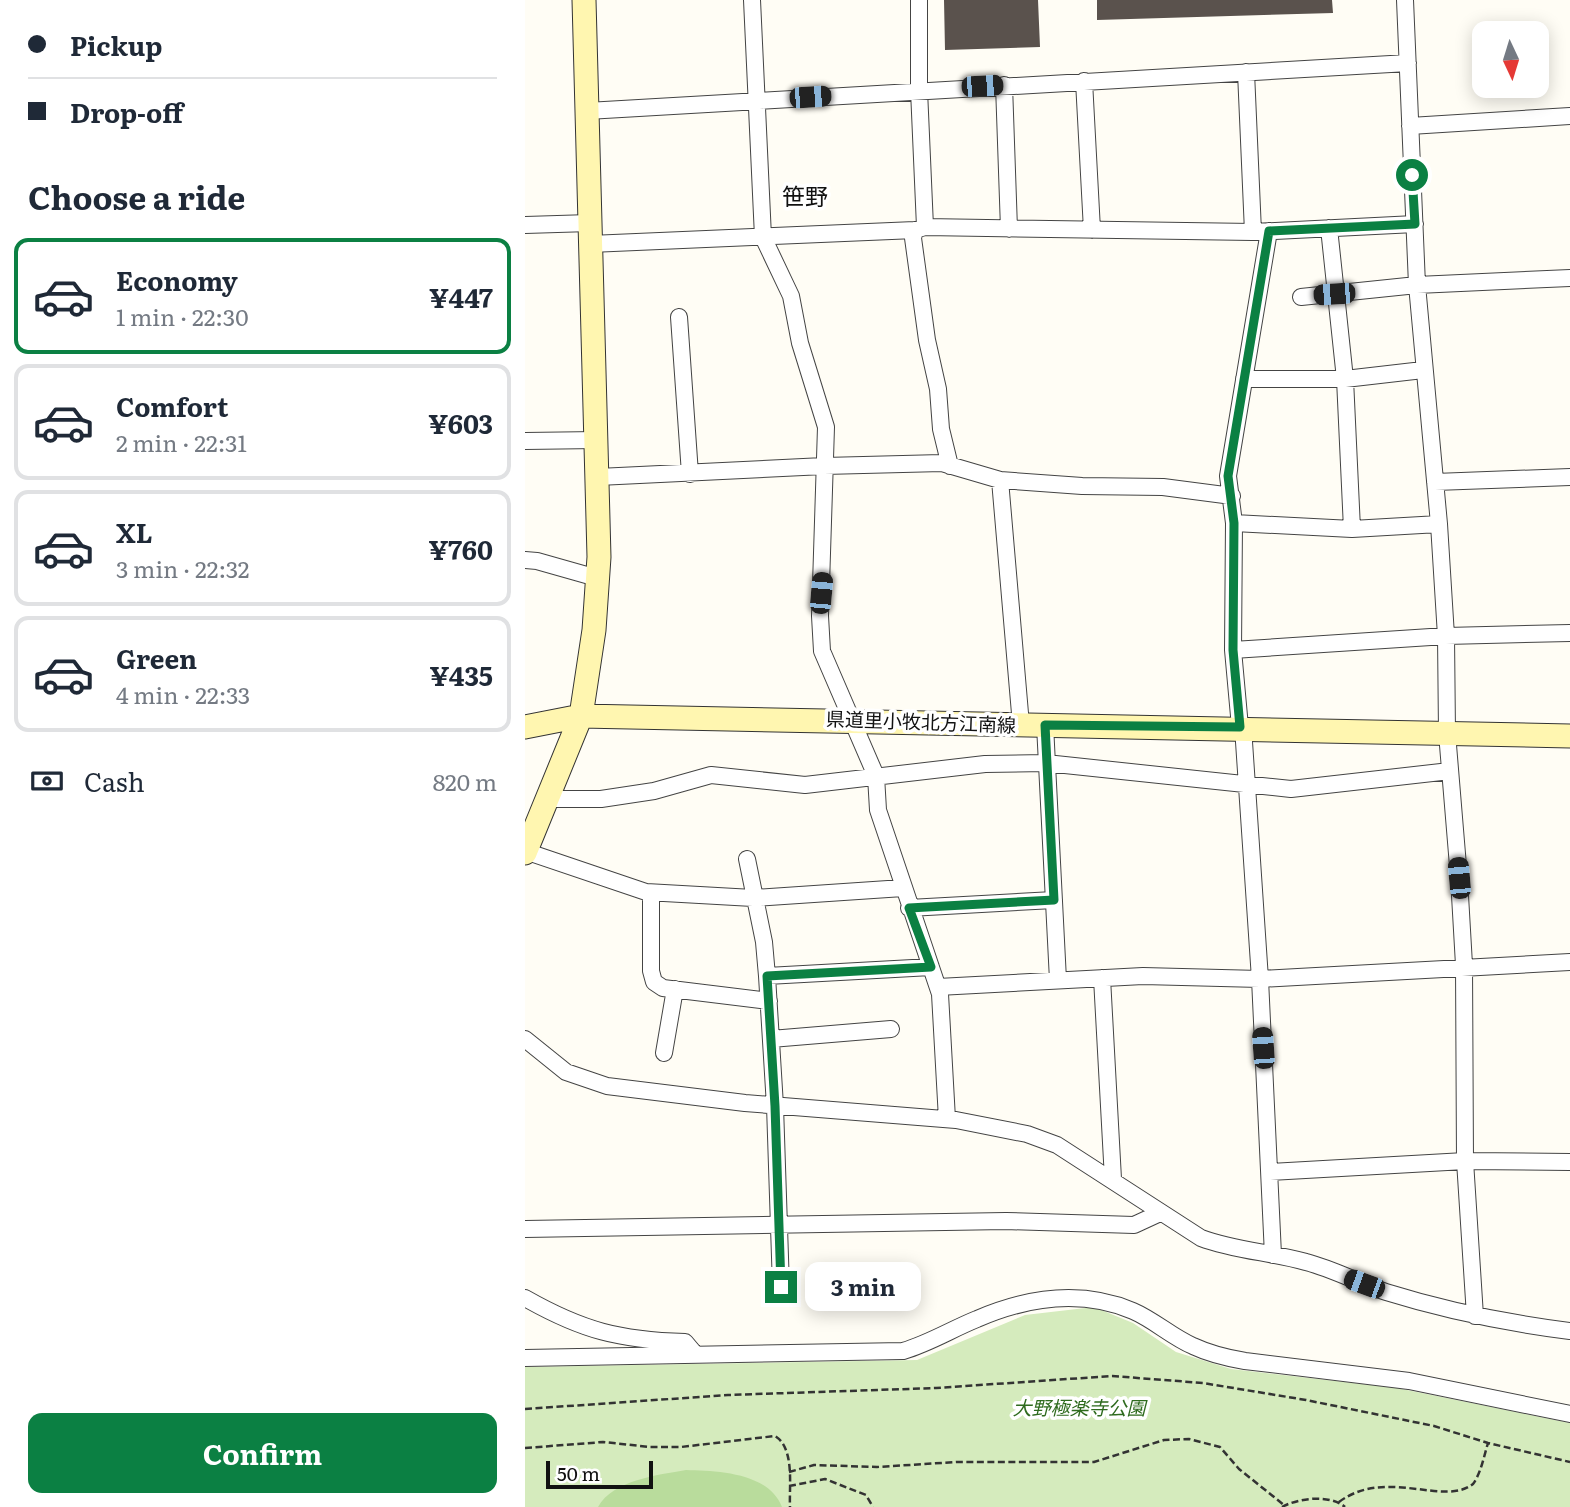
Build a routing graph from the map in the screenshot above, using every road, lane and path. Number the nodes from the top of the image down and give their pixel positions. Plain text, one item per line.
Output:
1 (583, 0) edge
2 (752, 0) edge
3 (919, 0) edge
4 (1405, 0) edge
5 (1408, 63) junction
6 (1246, 72) junction
7 (1084, 81) junction
8 (1004, 85) junction
9 (919, 90) junction
10 (755, 100) junction
11 (587, 111) junction
12 (1570, 116) edge
13 (1410, 126) junction
14 (1415, 224) junction
15 (525, 225) edge
16 (1329, 228) junction
17 (920, 229) junction
18 (1009, 229) junction
19 (1092, 230) junction
20 (1261, 231) junction
21 (590, 234) junction
22 (762, 237) junction
23 (1570, 278) edge
24 (1417, 285) junction
25 (1334, 294) junction
26 (1301, 297) dead end
27 (679, 317) dead end
28 (1423, 370) junction
29 (1244, 379) junction
30 (1345, 379) junction
31 (597, 440) junction
32 (525, 441) edge
33 (824, 466) junction
34 (950, 466) junction
35 (690, 474) junction
36 (598, 477) junction
37 (1570, 477) edge
38 (1000, 480) junction
39 (1435, 482) junction
40 (1232, 496) junction
41 (1234, 523) junction
42 (1439, 524) junction
43 (1352, 529) junction
44 (525, 560) edge
45 (597, 578) junction
46 (1570, 633) edge
47 (1446, 636) junction
48 (1233, 650) junction
49 (581, 716) junction
50 (853, 720) junction
51 (1021, 725) junction
52 (1045, 725) junction
53 (525, 727) edge
54 (1242, 727) junction
55 (1447, 733) junction
56 (1570, 736) edge
57 (1046, 763) junction
58 (1450, 771) junction
59 (876, 776) junction
60 (1249, 785) junction
61 (547, 799) junction
62 (525, 852) edge
63 (747, 859) dead end
64 (903, 888) junction
65 (651, 892) junction
66 (753, 898) junction
67 (1054, 900) junction
68 (909, 908) junction
69 (1570, 962) edge
70 (1464, 965) junction
71 (931, 967) junction
72 (767, 976) junction
73 (1102, 978) junction
74 (1260, 979) junction
75 (1058, 980) junction
76 (938, 987) junction
77 (675, 989) junction
78 (769, 1001) junction
79 (891, 1029) dead end
80 (525, 1039) edge
81 (771, 1039) junction
82 (664, 1053) dead end
83 (775, 1106) junction
84 (947, 1119) junction
85 (1465, 1161) junction
86 (1570, 1163) edge
87 (1270, 1172) junction
88 (1113, 1179) junction
89 (1160, 1213) junction
90 (778, 1224) junction
91 (525, 1229) edge
92 (1273, 1255) junction
93 (781, 1287) dead end
94 (525, 1298) edge
95 (1475, 1317) junction
96 (1570, 1331) edge
97 (696, 1356) junction
98 (525, 1359) edge
99 (525, 1409) edge
100 (1570, 1414) edge
101 (1488, 1443) junction
102 (525, 1448) edge
103 (1570, 1462) edge
104 (789, 1472) junction
105 (789, 1486) junction
106 (1416, 1495) dead end
107 (1457, 1496) dead end
108 (1339, 1502) junction
109 (1283, 1506) edge
110 (790, 1507) edge
111 (873, 1507) edge
112 (1345, 1507) edge

1 - 11 main road
2 - 10 street
3 - 9 street
4 - 5 street
5 - 6 street
5 - 13 street
6 - 7 street
6 - 20 street
7 - 8 street
7 - 19 street
8 - 9 street
8 - 18 street
9 - 10 street
9 - 17 street
10 - 11 street
10 - 22 street
11 - 21 main road
12 - 13 street
13 - 14 street
14 - 16 street
14 - 24 street
15 - 21 street
16 - 20 street
16 - 25 street
17 - 18 street
17 - 22 street
17 - 34 street
18 - 19 street
19 - 20 street
20 - 29 street
21 - 22 street
21 - 31 main road
22 - 33 street
23 - 24 street
24 - 25 street
24 - 28 street
25 - 26 street
25 - 30 street
27 - 35 street
28 - 30 street
28 - 39 street
29 - 30 street
29 - 40 street
30 - 43 street
31 - 32 street
31 - 36 main road
33 - 34 street
33 - 35 street
33 - 50 street
34 - 38 street
35 - 36 street
36 - 45 main road
37 - 39 street
38 - 40 street
38 - 51 street
39 - 42 street
40 - 41 street
41 - 43 street
41 - 48 street
42 - 43 street
42 - 47 street
44 - 45 street
45 - 49 main road
46 - 47 street
47 - 48 street
47 - 55 street
48 - 54 street
49 - 50 main road, 県道里小牧北方江南線
49 - 53 main road, 県道里小牧北方江南線
49 - 61 main road
50 - 51 main road, 県道里小牧北方江南線
50 - 59 street
51 - 52 main road, 県道里小牧北方江南線
52 - 54 main road, 県道里小牧北方江南線
52 - 57 street
54 - 55 main road, 県道里小牧北方江南線
54 - 60 street
55 - 56 main road, 県道里小牧北方江南線
55 - 58 street
57 - 59 street
57 - 60 street
57 - 67 street
58 - 60 street
58 - 70 street
59 - 61 street
59 - 64 street
60 - 74 street
61 - 62 main road
62 - 65 street
63 - 66 street
64 - 66 street
64 - 68 street
65 - 66 street
65 - 77 street
66 - 72 street
67 - 68 street
67 - 75 street
68 - 71 street
69 - 70 street
70 - 74 street
70 - 85 street
71 - 72 street
71 - 76 street
72 - 78 street
73 - 74 street
73 - 75 street
73 - 88 street
74 - 87 street
75 - 76 street
76 - 84 street
77 - 78 street
77 - 82 street
78 - 81 street
79 - 81 street
80 - 83 street
81 - 83 street
83 - 84 street
83 - 90 street
84 - 88 street
85 - 86 street
85 - 87 street
85 - 95 street
87 - 92 street
88 - 89 street
89 - 90 street
89 - 92 street
90 - 91 street
90 - 93 street
92 - 95 street
94 - 97 street
95 - 96 street
97 - 98 street
97 - 100 street
99 - 101 path
101 - 103 path
101 - 107 path
102 - 104 path
104 - 105 path
104 - 109 path
105 - 110 path
105 - 111 path
106 - 108 path
108 - 109 path
108 - 112 path

